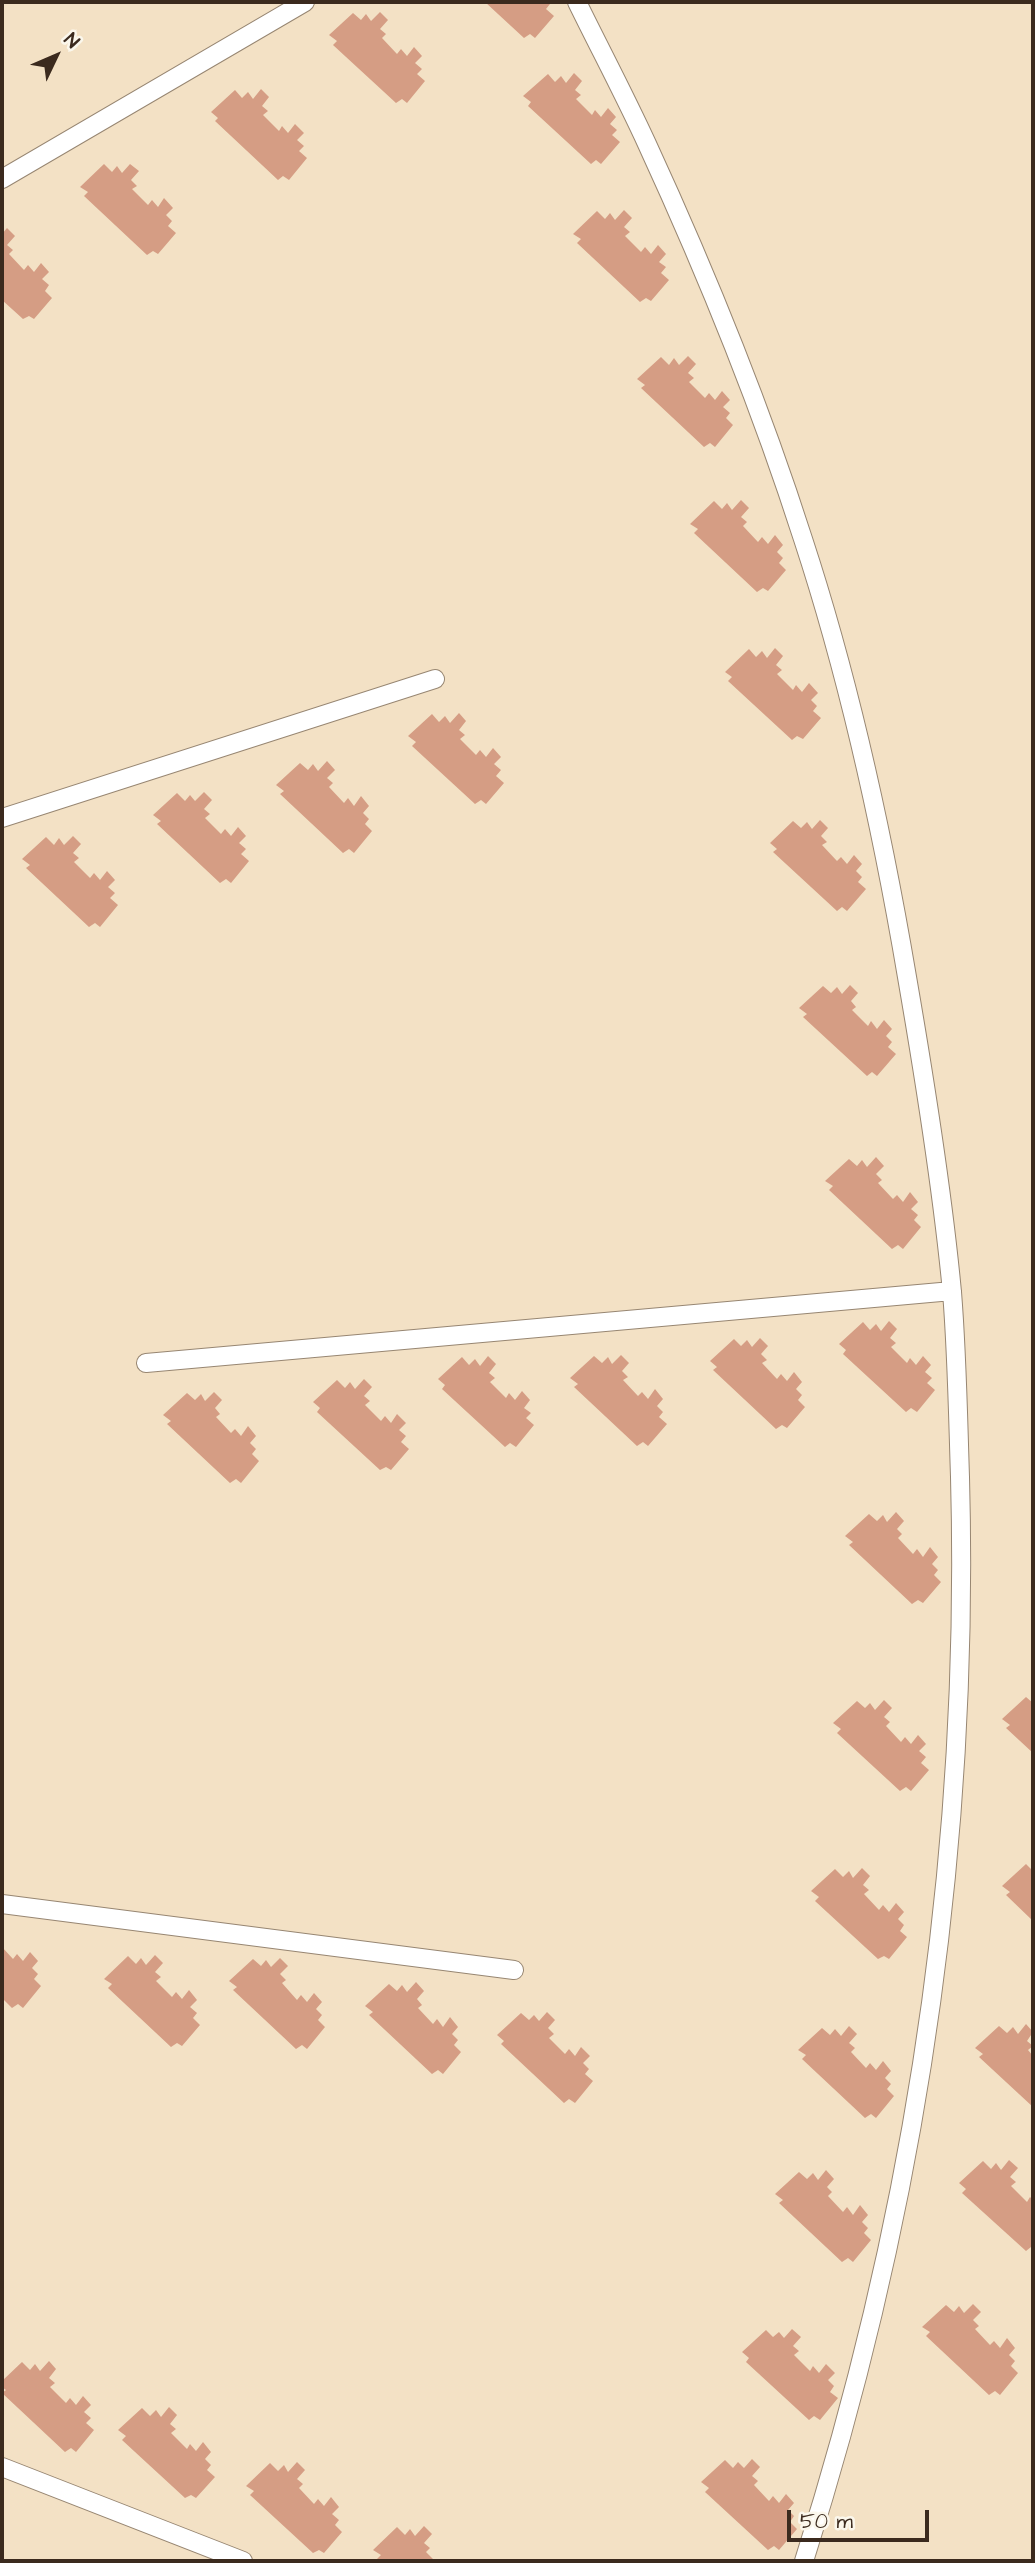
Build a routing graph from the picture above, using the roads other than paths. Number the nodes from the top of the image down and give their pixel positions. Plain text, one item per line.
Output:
1 (304, 2) edge
2 (576, 2) edge
3 (2, 179) edge
4 (435, 678) dead end
5 (2, 818) edge
6 (952, 1291) junction
7 (146, 1363) dead end
8 (2, 1904) edge
9 (514, 1970) dead end
10 (2, 2467) edge
11 (243, 2561) edge
12 (804, 2561) edge

1 - 3 street
2 - 6 street
4 - 5 street
6 - 7 street
6 - 12 street
8 - 9 street
10 - 11 street

